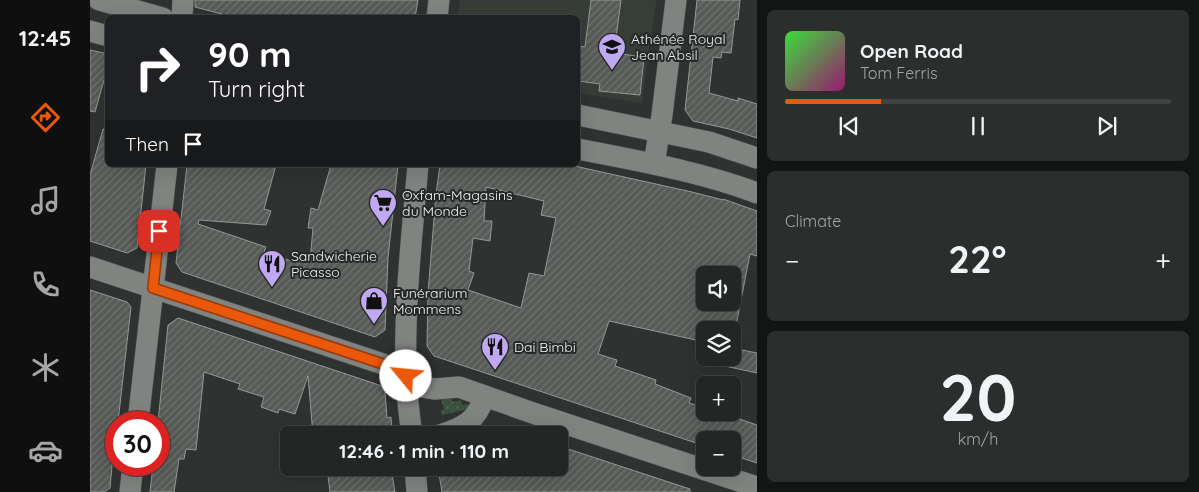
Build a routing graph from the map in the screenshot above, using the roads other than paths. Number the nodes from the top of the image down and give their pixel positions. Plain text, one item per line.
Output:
1 (98, 0) edge
2 (184, 0) edge
3 (439, 0) edge
4 (676, 0) edge
5 (152, 15) edge
6 (182, 15) edge
7 (437, 15) edge
8 (90, 31) edge
9 (105, 35) edge
10 (580, 115) edge
11 (660, 132) junction
12 (580, 149) edge
13 (756, 158) edge
14 (654, 164) junction
15 (167, 167) edge
16 (418, 167) edge
17 (756, 193) edge
18 (90, 267) edge
19 (153, 288) junction
20 (406, 376) junction
21 (485, 396) junction
22 (139, 411) edge
23 (411, 426) edge
24 (462, 426) edge
25 (132, 476) edge
26 (416, 476) edge
27 (756, 487) edge
28 (130, 492) edge
29 (417, 492) edge

1 - 5 street
2 - 6 street
3 - 7 street
4 - 11 street
8 - 9 street
10 - 11 street
11 - 13 street
11 - 14 street
12 - 14 street
14 - 17 street
15 - 19 street
16 - 20 street
18 - 19 street
19 - 20 street
19 - 22 street
20 - 21 street
20 - 23 street
21 - 24 street
21 - 27 street
25 - 28 street
26 - 29 street

